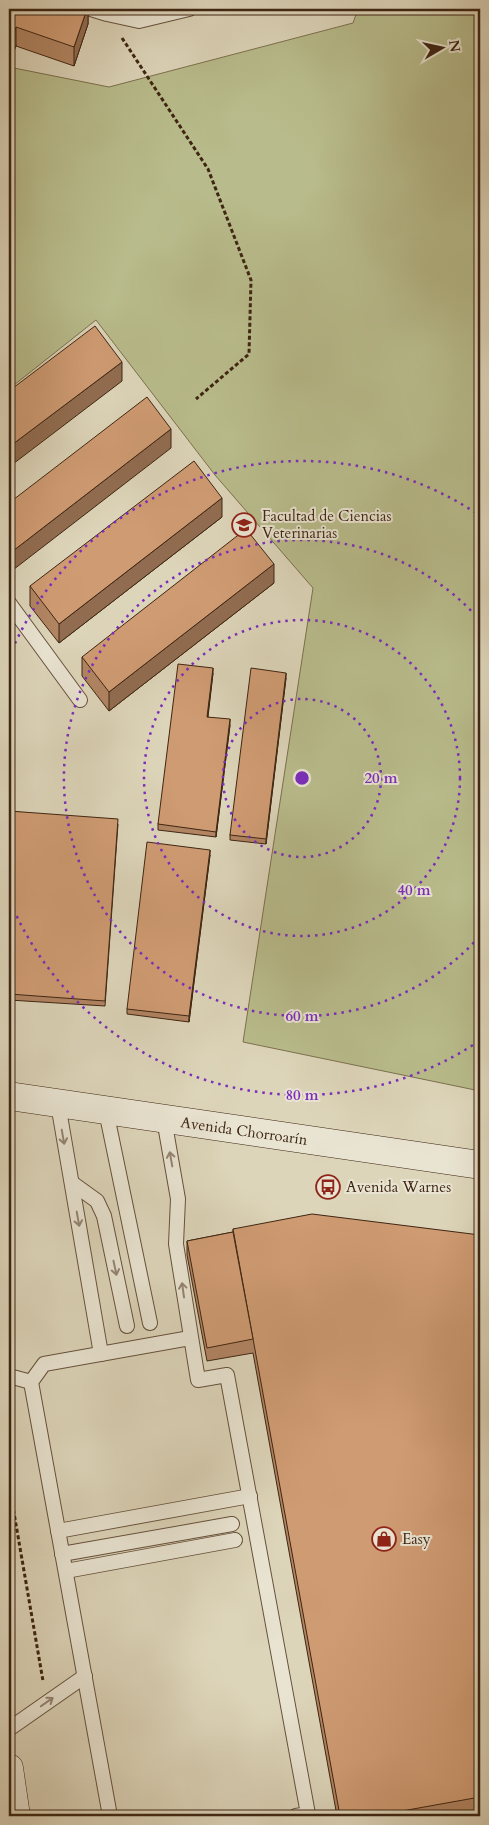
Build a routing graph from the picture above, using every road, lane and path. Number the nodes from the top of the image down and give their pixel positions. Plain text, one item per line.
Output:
1 (91, 9) edge
2 (189, 9) edge
3 (107, 14) junction
4 (196, 399) dead end
5 (9, 603) edge
6 (80, 700) dead end
7 (9, 1096) edge
8 (58, 1104) junction
9 (106, 1111) junction
10 (164, 1119) junction
11 (480, 1166) edge
12 (72, 1183) junction
13 (150, 1323) dead end
14 (127, 1326) dead end
15 (190, 1338) junction
16 (100, 1354) junction
17 (9, 1376) edge
18 (31, 1382) junction
19 (9, 1484) edge
20 (250, 1496) junction
21 (232, 1524) dead end
22 (58, 1531) junction
23 (234, 1540) dead end
24 (62, 1554) junction
25 (66, 1571) junction
26 (85, 1676) junction
27 (47, 1702) junction
28 (9, 1729) edge
29 (9, 1768) edge
30 (16, 1816) edge
31 (110, 1816) edge
32 (296, 1816) edge

1 - 3 lane
2 - 3 lane
3 - 4 path
5 - 6 lane
7 - 8 main road, Avenida Chorroarín
8 - 9 main road, Avenida Chorroarín
8 -> 12 lane
9 - 10 main road, Avenida Chorroarín
9 - 13 lane
10 - 11 main road, Avenida Chorroarín
15 -> 10 lane
12 -> 14 lane
12 -> 16 lane
15 - 16 lane
15 - 20 lane
16 - 18 lane
17 - 18 lane
18 - 22 lane
19 - 27 path
20 - 22 lane
20 - 32 lane
21 - 24 lane
22 - 24 lane
23 - 25 lane
24 - 25 lane
25 - 26 lane
26 - 27 lane
26 - 31 lane
28 -> 27 lane
29 - 30 main road

